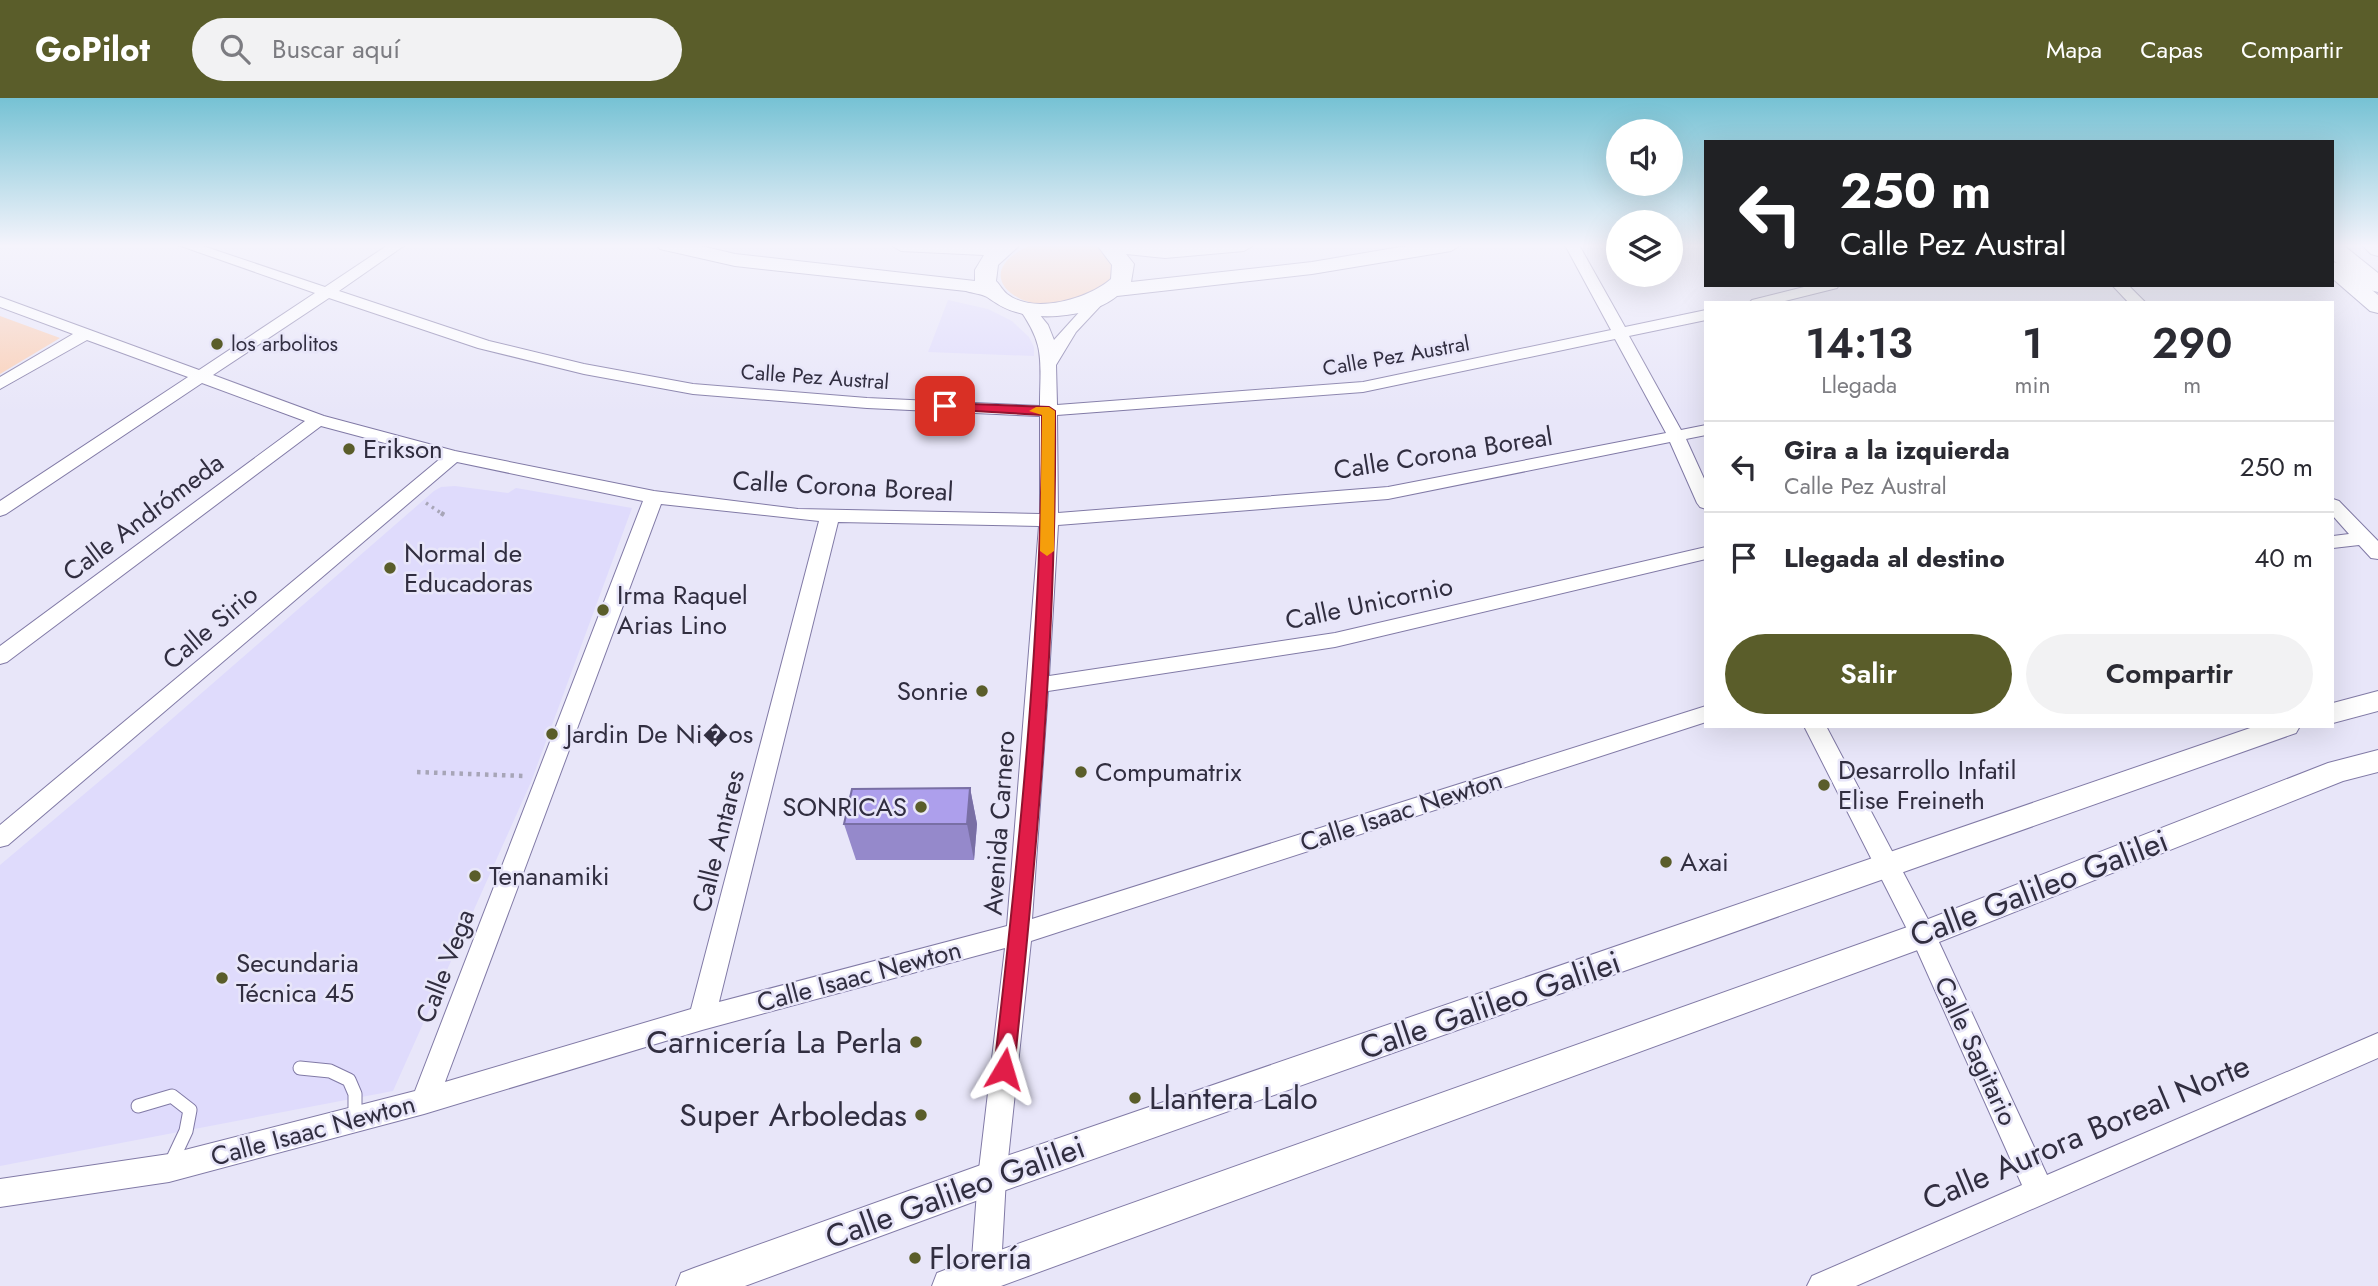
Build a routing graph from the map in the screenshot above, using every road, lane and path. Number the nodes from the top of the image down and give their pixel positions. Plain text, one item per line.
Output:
1 (315, 300) edge
2 (353, 300) edge
3 (1005, 300) edge
4 (1091, 300) edge
5 (1100, 300) edge
6 (1602, 300) edge
7 (0, 302) edge
8 (1026, 307) junction
9 (1704, 315) edge
10 (85, 334) junction
11 (1621, 335) junction
12 (1049, 364) junction
13 (201, 376) junction
14 (0, 384) edge
15 (1049, 411) junction
16 (318, 420) junction
17 (1704, 431) edge
18 (1676, 438) junction
19 (454, 456) junction
20 (654, 498) junction
21 (1704, 499) edge
22 (2334, 506) edge
23 (0, 510) edge
24 (830, 516) junction
25 (1049, 520) junction
26 (2362, 538) junction
27 (2334, 542) edge
28 (1704, 553) edge
29 (2378, 553) edge
30 (0, 657) edge
31 (1038, 685) junction
32 (2378, 701) edge
33 (2334, 713) edge
34 (1704, 714) edge
35 (1816, 728) edge
36 (2281, 728) edge
37 (2378, 761) edge
38 (417, 772) dead end
39 (547, 777) junction
40 (0, 838) edge
41 (1888, 867) junction
42 (1019, 934) junction
43 (1923, 935) junction
44 (702, 1018) junction
45 (2378, 1045) edge
46 (300, 1068) dead end
47 (424, 1101) junction
48 (138, 1107) dead end
49 (355, 1120) junction
50 (169, 1168) junction
51 (992, 1178) junction
52 (2039, 1189) junction
53 (0, 1193) edge
54 (985, 1280) edge
55 (694, 1286) edge
56 (950, 1286) edge
57 (1822, 1286) edge

1 - 13 street
2 - 15 street, Calle Pez Austral
3 - 8 main road
4 - 8 main road
5 - 12 street, Avenida Carnero
6 - 11 street
7 - 10 street, Calle Corona Boreal
8 - 12 street, Avenida Carnero
9 - 11 street, Calle Pez Austral
10 - 13 street, Calle Corona Boreal
10 - 14 street
11 - 15 street, Calle Pez Austral
11 - 18 street
12 - 15 street, Avenida Carnero
13 - 16 street, Calle Corona Boreal
13 - 23 street
15 - 25 street, Avenida Carnero
16 - 19 street, Calle Corona Boreal
16 - 30 street, Calle Andrómeda
17 - 18 street, Calle Corona Boreal
18 - 21 street
18 - 25 street, Calle Corona Boreal
19 - 20 street, Calle Corona Boreal
19 - 40 street, Calle Sirio
20 - 24 street, Calle Corona Boreal
20 - 39 street, Calle Vega
22 - 26 street
24 - 25 street, Calle Corona Boreal
24 - 44 street, Calle Antares
25 - 31 street, Avenida Carnero
26 - 27 street
26 - 29 street
28 - 31 street, Calle Unicornio
31 - 42 street, Avenida Carnero
32 - 33 street
34 - 42 street, Calle Isaac Newton
35 - 41 street, Calle Sagitario
36 - 41 street, Calle Galileo Galilei
37 - 43 street, Calle Galileo Galilei
38 - 39 path
39 - 47 street, Calle Vega
41 - 43 street, Calle Sagitario
41 - 51 street, Calle Galileo Galilei
42 - 44 street, Calle Isaac Newton
42 - 51 street, Avenida Carnero
43 - 52 street, Calle Sagitario
43 - 54 street, Calle Galileo Galilei
44 - 47 street, Calle Isaac Newton
45 - 52 street, Calle Aurora Boreal Norte
46 - 49 lane
47 - 49 street, Calle Isaac Newton
48 - 50 lane
49 - 50 street, Calle Isaac Newton
50 - 53 street, Calle Isaac Newton
51 - 54 street, Avenida Carnero
51 - 55 street, Calle Galileo Galilei
52 - 57 street, Calle Aurora Boreal Norte
54 - 56 street, Calle Galileo Galilei

